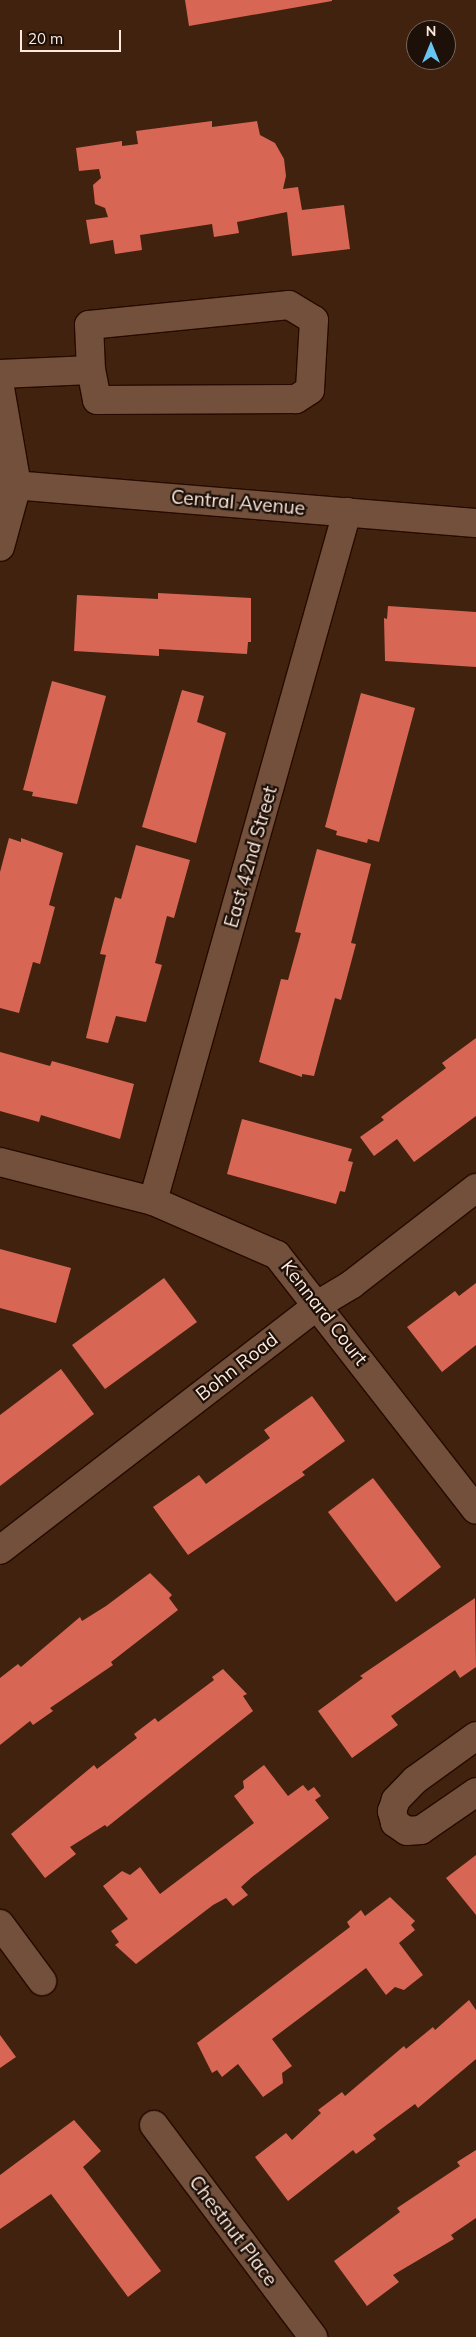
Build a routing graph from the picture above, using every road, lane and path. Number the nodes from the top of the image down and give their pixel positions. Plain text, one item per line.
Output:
1 (91, 370) junction
2 (0, 374) edge
3 (0, 388) edge
4 (8, 485) edge
5 (347, 512) junction
6 (476, 523) edge
7 (0, 547) edge
8 (0, 1162) edge
9 (476, 1188) edge
10 (153, 1201) junction
11 (319, 1304) junction
12 (476, 1510) edge
13 (0, 1550) edge
14 (476, 1736) edge
15 (476, 1792) edge
16 (0, 1924) edge
17 (42, 1981) dead end
18 (154, 2125) dead end
19 (313, 2337) edge

1 - 1 street
1 - 2 street
3 - 4 street
4 - 5 street, Central Avenue
4 - 7 street
5 - 6 street, Central Avenue
5 - 10 street, East 42nd Street
8 - 10 street, Kennard Court
9 - 11 street, Bohn Road
10 - 11 street, Kennard Court
11 - 12 street, Kennard Court
11 - 13 street, Bohn Road
14 - 15 street
16 - 17 street
18 - 19 street, Chestnut Place

